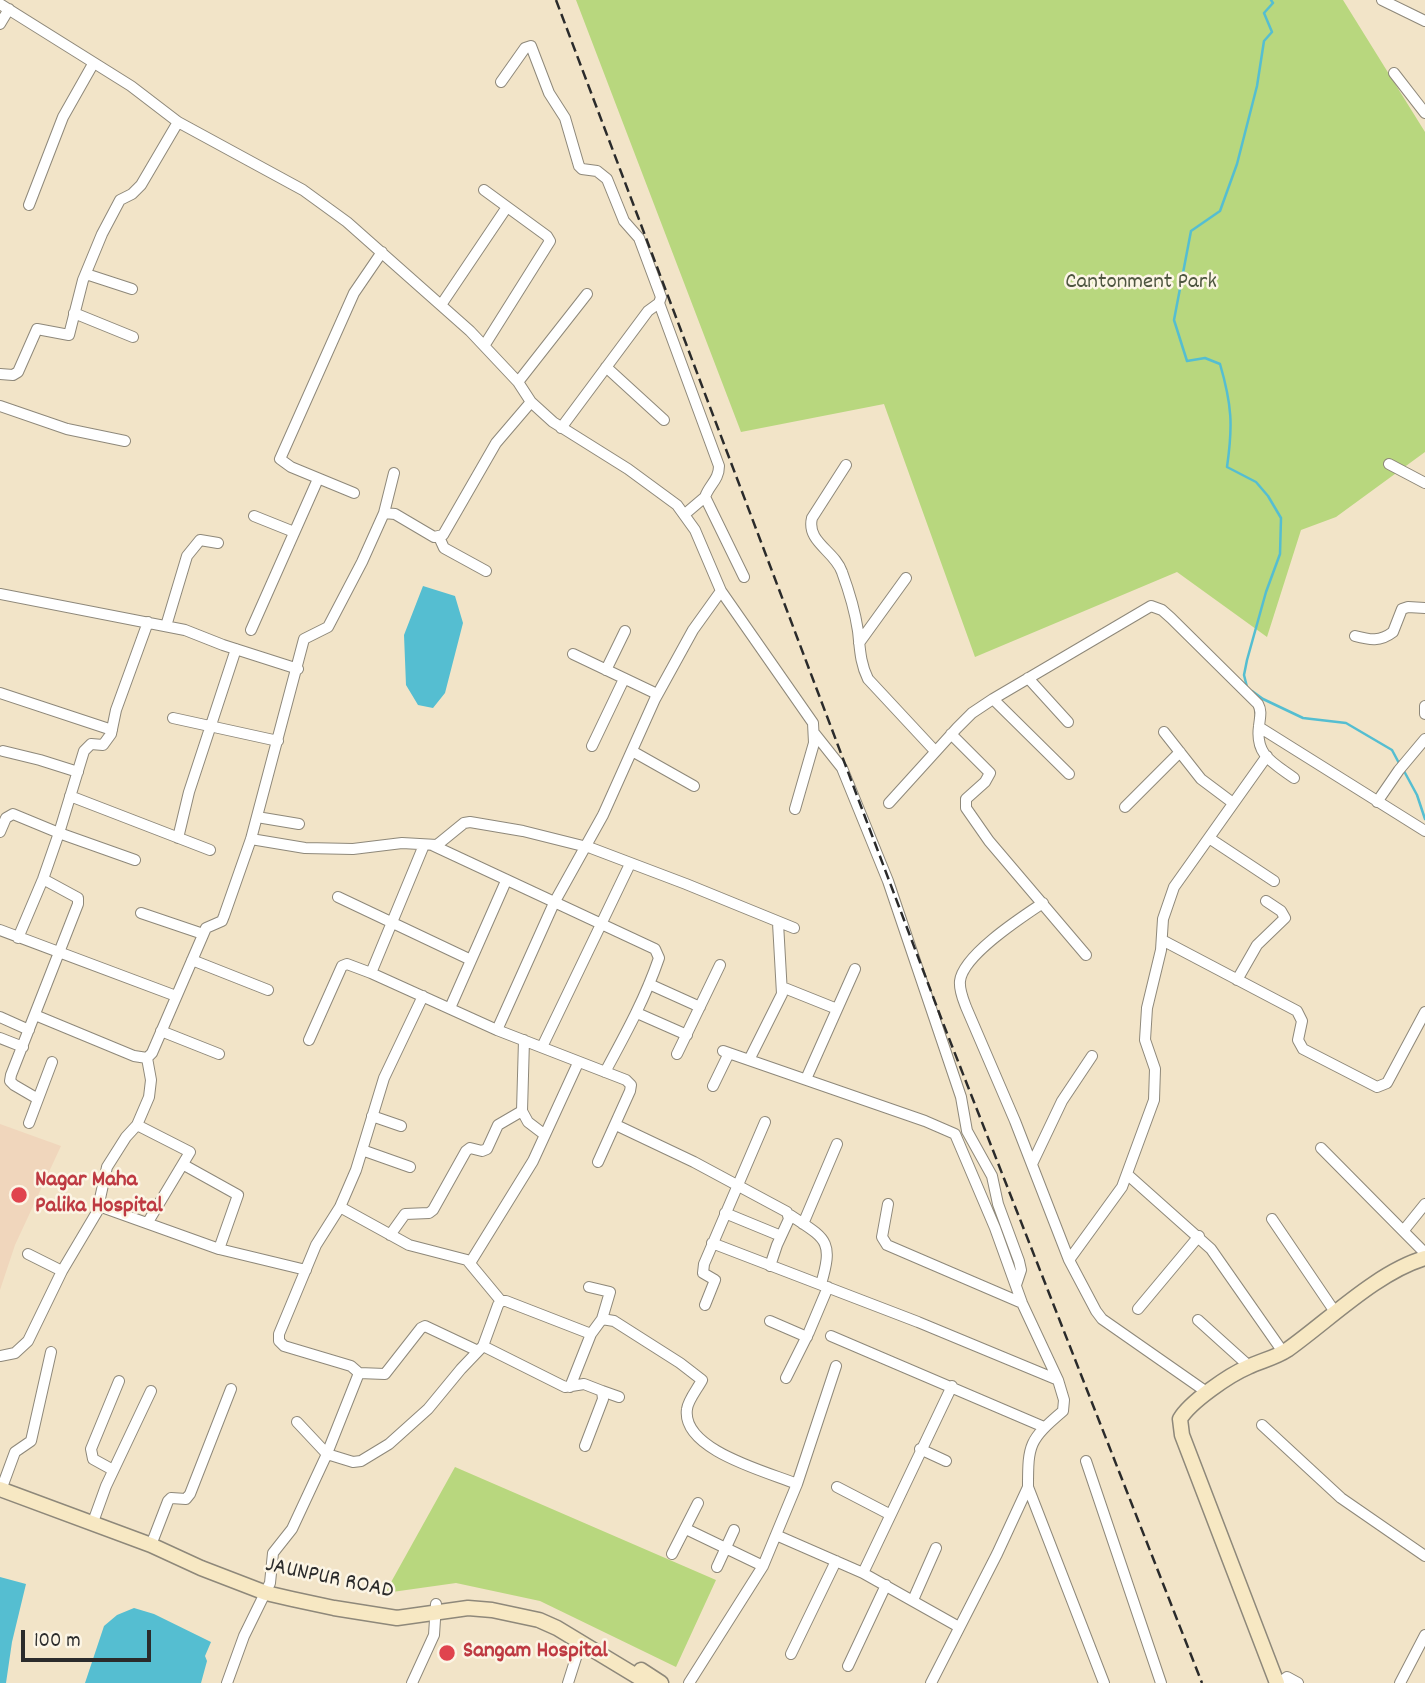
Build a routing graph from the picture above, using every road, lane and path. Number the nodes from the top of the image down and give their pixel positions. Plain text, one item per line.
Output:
1 (1382, 0) edge
2 (4, 6) edge
3 (1425, 21) edge
4 (0, 24) edge
5 (93, 64) junction
6 (1394, 73) dead end
7 (501, 82) dead end
8 (1425, 113) edge
9 (178, 122) junction
10 (484, 190) dead end
11 (29, 205) dead end
12 (507, 207) junction
13 (382, 252) junction
14 (86, 274) junction
15 (132, 289) dead end
16 (587, 294) dead end
17 (659, 303) junction
18 (441, 305) junction
19 (74, 313) junction
20 (133, 337) dead end
21 (484, 346) junction
22 (606, 367) junction
23 (0, 374) edge
24 (518, 382) junction
25 (531, 402) junction
26 (0, 406) edge
27 (664, 420) dead end
28 (561, 428) junction
29 (125, 440) dead end
30 (1389, 464) dead end
31 (846, 465) dead end
32 (394, 473) dead end
33 (318, 478) junction
34 (1425, 483) edge
35 (354, 494) dead end
36 (705, 498) junction
37 (384, 513) junction
38 (685, 514) junction
39 (254, 516) dead end
40 (294, 532) junction
41 (439, 537) junction
42 (218, 543) dead end
43 (486, 571) dead end
44 (744, 577) dead end
45 (906, 578) dead end
46 (721, 591) junction
47 (0, 594) edge
48 (1408, 607) junction
49 (1425, 608) edge
50 (1425, 615) edge
51 (148, 622) junction
52 (166, 626) junction
53 (251, 630) dead end
54 (625, 631) dead end
55 (1355, 636) dead end
56 (859, 643) junction
57 (236, 649) junction
58 (573, 654) dead end
59 (298, 668) junction
60 (606, 670) junction
61 (1028, 678) junction
62 (624, 679) junction
63 (0, 693) edge
64 (657, 694) junction
65 (993, 699) junction
66 (1425, 706) edge
67 (1425, 714) edge
68 (173, 718) dead end
69 (1068, 722) dead end
70 (211, 726) junction
71 (1259, 727) junction
72 (112, 730) junction
73 (1164, 732) dead end
74 (815, 734) junction
75 (951, 734) junction
76 (1425, 739) edge
77 (278, 741) junction
78 (592, 746) dead end
79 (3, 751) dead end
80 (632, 751) junction
81 (935, 751) junction
82 (1180, 752) junction
83 (1266, 756) junction
84 (78, 772) junction
85 (1069, 774) dead end
86 (1294, 778) dead end
87 (694, 786) dead end
88 (70, 796) junction
89 (1377, 802) junction
90 (890, 803) dead end
91 (1233, 803) junction
92 (1125, 807) dead end
93 (795, 809) dead end
94 (257, 817) junction
95 (299, 824) dead end
96 (1, 827) edge
97 (1425, 831) edge
98 (59, 833) junction
99 (178, 838) junction
100 (1209, 838) junction
101 (251, 839) junction
102 (428, 845) junction
103 (584, 846) junction
104 (210, 850) dead end
105 (135, 860) dead end
106 (631, 864) junction
107 (43, 879) junction
108 (506, 881) junction
109 (1274, 881) dead end
110 (338, 897) dead end
111 (1266, 901) dead end
112 (1043, 902) junction
113 (554, 903) junction
114 (141, 913) dead end
115 (392, 923) junction
116 (778, 923) junction
117 (600, 925) junction
118 (794, 928) dead end
119 (0, 930) edge
120 (203, 934) junction
121 (18, 938) junction
122 (1162, 940) junction
123 (58, 952) junction
124 (1086, 955) dead end
125 (192, 960) junction
126 (471, 960) junction
127 (720, 965) dead end
128 (855, 968) dead end
129 (371, 973) junction
130 (1237, 980) junction
131 (649, 984) junction
132 (782, 987) junction
133 (268, 990) dead end
134 (176, 996) junction
135 (423, 996) junction
136 (700, 1007) junction
137 (450, 1008) junction
138 (837, 1009) junction
139 (1425, 1012) edge
140 (637, 1013) junction
141 (34, 1015) junction
142 (0, 1017) edge
143 (29, 1030) junction
144 (497, 1030) junction
145 (161, 1031) junction
146 (687, 1035) junction
147 (0, 1038) edge
148 (309, 1040) dead end
149 (524, 1040) junction
150 (23, 1047) junction
151 (542, 1047) junction
152 (219, 1054) dead end
153 (677, 1054) dead end
154 (1092, 1056) dead end
155 (147, 1058) junction
156 (749, 1060) junction
157 (52, 1062) dead end
158 (578, 1063) junction
159 (605, 1072) junction
160 (806, 1080) junction
161 (713, 1086) dead end
162 (38, 1099) junction
163 (522, 1111) junction
164 (372, 1116) junction
165 (765, 1122) dead end
166 (29, 1123) dead end
167 (137, 1125) junction
168 (615, 1125) junction
169 (401, 1126) dead end
170 (545, 1135) junction
171 (837, 1144) dead end
172 (1321, 1148) dead end
173 (362, 1150) junction
174 (598, 1162) dead end
175 (1032, 1164) junction
176 (184, 1165) junction
177 (410, 1167) dead end
178 (1128, 1175) junction
179 (736, 1185) junction
180 (888, 1204) dead end
181 (1425, 1205) edge
182 (99, 1206) junction
183 (340, 1207) junction
184 (725, 1213) junction
185 (790, 1216) junction
186 (1272, 1219) dead end
187 (148, 1222) junction
188 (803, 1224) junction
189 (1404, 1230) junction
190 (390, 1235) junction
191 (781, 1236) junction
192 (1199, 1236) junction
193 (712, 1243) junction
194 (219, 1249) junction
195 (27, 1254) dead end
196 (1425, 1255) edge
197 (1069, 1260) junction
198 (470, 1263) junction
199 (770, 1266) junction
200 (306, 1270) junction
201 (62, 1271) junction
202 (1016, 1285) junction
203 (825, 1286) junction
204 (589, 1287) dead end
205 (502, 1301) junction
206 (1022, 1303) junction
207 (705, 1305) dead end
208 (1138, 1309) dead end
209 (1335, 1312) junction
210 (602, 1319) junction
211 (1198, 1320) dead end
212 (770, 1321) dead end
213 (591, 1334) junction
214 (831, 1336) dead end
215 (807, 1337) junction
216 (481, 1349) junction
217 (51, 1352) dead end
218 (1283, 1352) junction
219 (0, 1356) edge
220 (836, 1366) dead end
221 (1249, 1366) junction
222 (359, 1373) junction
223 (786, 1378) dead end
224 (1058, 1380) junction
225 (119, 1381) dead end
226 (952, 1386) junction
227 (569, 1387) junction
228 (231, 1389) dead end
229 (151, 1391) dead end
230 (602, 1391) junction
231 (1208, 1393) junction
232 (619, 1397) dead end
233 (297, 1422) dead end
234 (1262, 1424) dead end
235 (1044, 1427) junction
236 (585, 1447) dead end
237 (920, 1449) junction
238 (327, 1454) junction
239 (946, 1461) dead end
240 (1086, 1461) dead end
241 (113, 1470) junction
242 (797, 1483) junction
243 (837, 1487) dead end
244 (1028, 1488) junction
245 (1, 1490) edge
246 (698, 1503) dead end
247 (889, 1514) junction
248 (93, 1522) junction
249 (686, 1530) junction
250 (734, 1530) dead end
251 (776, 1535) junction
252 (151, 1545) junction
253 (726, 1548) junction
254 (936, 1548) dead end
255 (673, 1554) dead end
256 (1425, 1556) edge
257 (836, 1561) junction
258 (762, 1566) junction
259 (717, 1567) dead end
260 (863, 1573) junction
261 (886, 1585) junction
262 (266, 1593) junction
263 (914, 1600) junction
264 (436, 1608) junction
265 (959, 1627) junction
266 (1425, 1635) edge
267 (581, 1642) junction
268 (791, 1654) dead end
269 (848, 1667) dead end
270 (227, 1683) edge
271 (412, 1683) edge
272 (568, 1683) edge
273 (648, 1683) edge
274 (662, 1683) edge
275 (689, 1683) edge
276 (931, 1683) edge
277 (1104, 1683) edge
278 (1161, 1683) edge
279 (1278, 1683) edge
280 (1298, 1683) edge
281 (1400, 1683) edge

1 - 3 street
2 - 4 street
2 - 5 street
5 - 9 street
5 - 11 street
6 - 8 street
7 - 17 street
9 - 13 street
9 - 14 street
10 - 12 street
12 - 18 street
12 - 21 street
13 - 18 street
13 - 33 street
14 - 15 street
14 - 19 street
16 - 24 street
17 - 22 street
17 - 36 street
18 - 21 street
19 - 20 street
19 - 23 street
21 - 24 street
22 - 27 street
22 - 28 street
24 - 25 street
25 - 28 street
25 - 41 street
26 - 29 street
28 - 38 street
30 - 34 street
31 - 56 street
32 - 37 street
33 - 35 street
33 - 40 street
36 - 38 street
36 - 44 street
37 - 41 street
37 - 59 street
38 - 46 street
39 - 40 street
40 - 53 street
41 - 43 street
42 - 52 street
45 - 56 street
46 - 64 street
46 - 74 street
47 - 51 street
48 - 49 street
48 - 50 street
48 - 55 street
51 - 52 street
51 - 72 street
52 - 57 street
54 - 60 street
56 - 81 street
57 - 59 street
57 - 70 street
58 - 60 street
59 - 77 street
60 - 62 street
61 - 65 street
61 - 69 street
61 - 71 street
62 - 64 street
62 - 78 street
63 - 72 street
64 - 80 street
65 - 75 street
65 - 85 street
66 - 67 street
68 - 70 street
70 - 77 street
70 - 99 street
71 - 83 street
71 - 89 street
72 - 84 street
73 - 82 street
74 - 93 street
74 - 202 street
75 - 81 street
75 - 112 street
76 - 89 street
77 - 94 street
79 - 84 street
80 - 87 street
80 - 103 street
81 - 90 street
82 - 91 street
82 - 92 street
83 - 86 street
83 - 91 street
84 - 88 street
88 - 98 street
88 - 99 street
89 - 97 street
91 - 100 street
94 - 95 street
94 - 101 street
96 - 98 street
98 - 105 street
98 - 107 street
99 - 104 street
100 - 109 street
100 - 122 street
101 - 102 street
101 - 120 street
102 - 103 street
102 - 108 street
102 - 115 street
103 - 106 street
103 - 113 street
106 - 116 street
106 - 117 street
107 - 121 street
107 - 123 street
108 - 113 street
108 - 126 street
110 - 115 street
111 - 130 street
112 - 124 street
112 - 175 street
113 - 117 street
113 - 144 street
114 - 120 street
115 - 126 street
115 - 129 street
116 - 118 street
116 - 132 street
117 - 131 street
117 - 151 street
119 - 121 street
120 - 125 street
121 - 123 street
122 - 130 street
122 - 178 street
123 - 134 street
123 - 141 street
125 - 133 street
125 - 134 street
126 - 137 street
127 - 136 street
128 - 138 street
129 - 135 street
129 - 148 street
130 - 139 street
131 - 136 street
131 - 140 street
132 - 138 street
132 - 156 street
134 - 145 street
135 - 137 street
135 - 164 street
136 - 146 street
137 - 144 street
138 - 160 street
140 - 146 street
140 - 159 street
141 - 143 street
141 - 155 street
142 - 143 street
143 - 150 street
144 - 149 street
145 - 152 street
145 - 155 street
146 - 153 street
147 - 150 street
149 - 151 street
149 - 163 street
150 - 162 street
151 - 158 street
154 - 175 street
155 - 167 street
156 - 160 street
156 - 161 street
157 - 162 street
158 - 159 street
158 - 170 street
159 - 168 street
160 - 202 street
162 - 166 street
163 - 170 street
163 - 190 street
164 - 169 street
164 - 173 street
165 - 179 street
167 - 176 street
167 - 182 street
168 - 174 street
168 - 179 street
170 - 198 street
171 - 188 street
172 - 189 street
173 - 177 street
173 - 183 street
175 - 197 street
176 - 187 street
176 - 194 street
178 - 192 street
178 - 197 street
179 - 184 street
179 - 185 street
180 - 206 street
181 - 189 street
182 - 187 street
182 - 201 street
183 - 190 street
183 - 200 street
184 - 191 street
184 - 193 street
185 - 188 street
185 - 191 street
186 - 209 street
187 - 194 street
188 - 203 street
189 - 196 street
190 - 198 street
191 - 199 street
192 - 208 street
192 - 218 street
193 - 199 street
193 - 207 street
194 - 200 street
195 - 201 street
196 - 209 street
197 - 231 street
198 - 205 street
199 - 203 street
200 - 222 street
201 - 219 street
202 - 206 street
203 - 215 street
203 - 224 street
204 - 210 street
205 - 213 street
205 - 216 street
206 - 224 street
209 - 218 street
210 - 213 street
210 - 242 street
211 - 221 street
212 - 215 street
213 - 227 street
214 - 226 street
215 - 223 street
216 - 222 street
216 - 227 street
216 - 238 street
217 - 245 street
218 - 221 street
220 - 242 street
221 - 231 street
222 - 238 street
224 - 235 street
225 - 241 street
226 - 235 street
226 - 237 street
227 - 230 street
228 - 252 street
229 - 241 street
230 - 232 street
230 - 236 street
231 - 279 street
233 - 238 street
234 - 256 street
235 - 244 street
237 - 239 street
237 - 247 street
238 - 262 street
240 - 278 street
241 - 248 street
242 - 251 street
243 - 247 street
244 - 265 street
244 - 277 street
245 - 248 street, JAUNPUR ROAD
246 - 249 street
247 - 260 street
248 - 252 street, JAUNPUR ROAD
249 - 253 street
249 - 255 street
250 - 253 street
251 - 257 street
251 - 258 street
252 - 262 street, JAUNPUR ROAD
253 - 258 street
253 - 259 street
254 - 263 street
257 - 260 street
257 - 268 street
258 - 275 street
260 - 261 street
261 - 263 street
261 - 269 street
262 - 264 street, JAUNPUR ROAD
262 - 270 street
263 - 265 street
264 - 267 street
264 - 271 street
264 - 274 street
265 - 276 street
266 - 281 street
267 - 272 street
267 - 273 street
279 - 280 street

